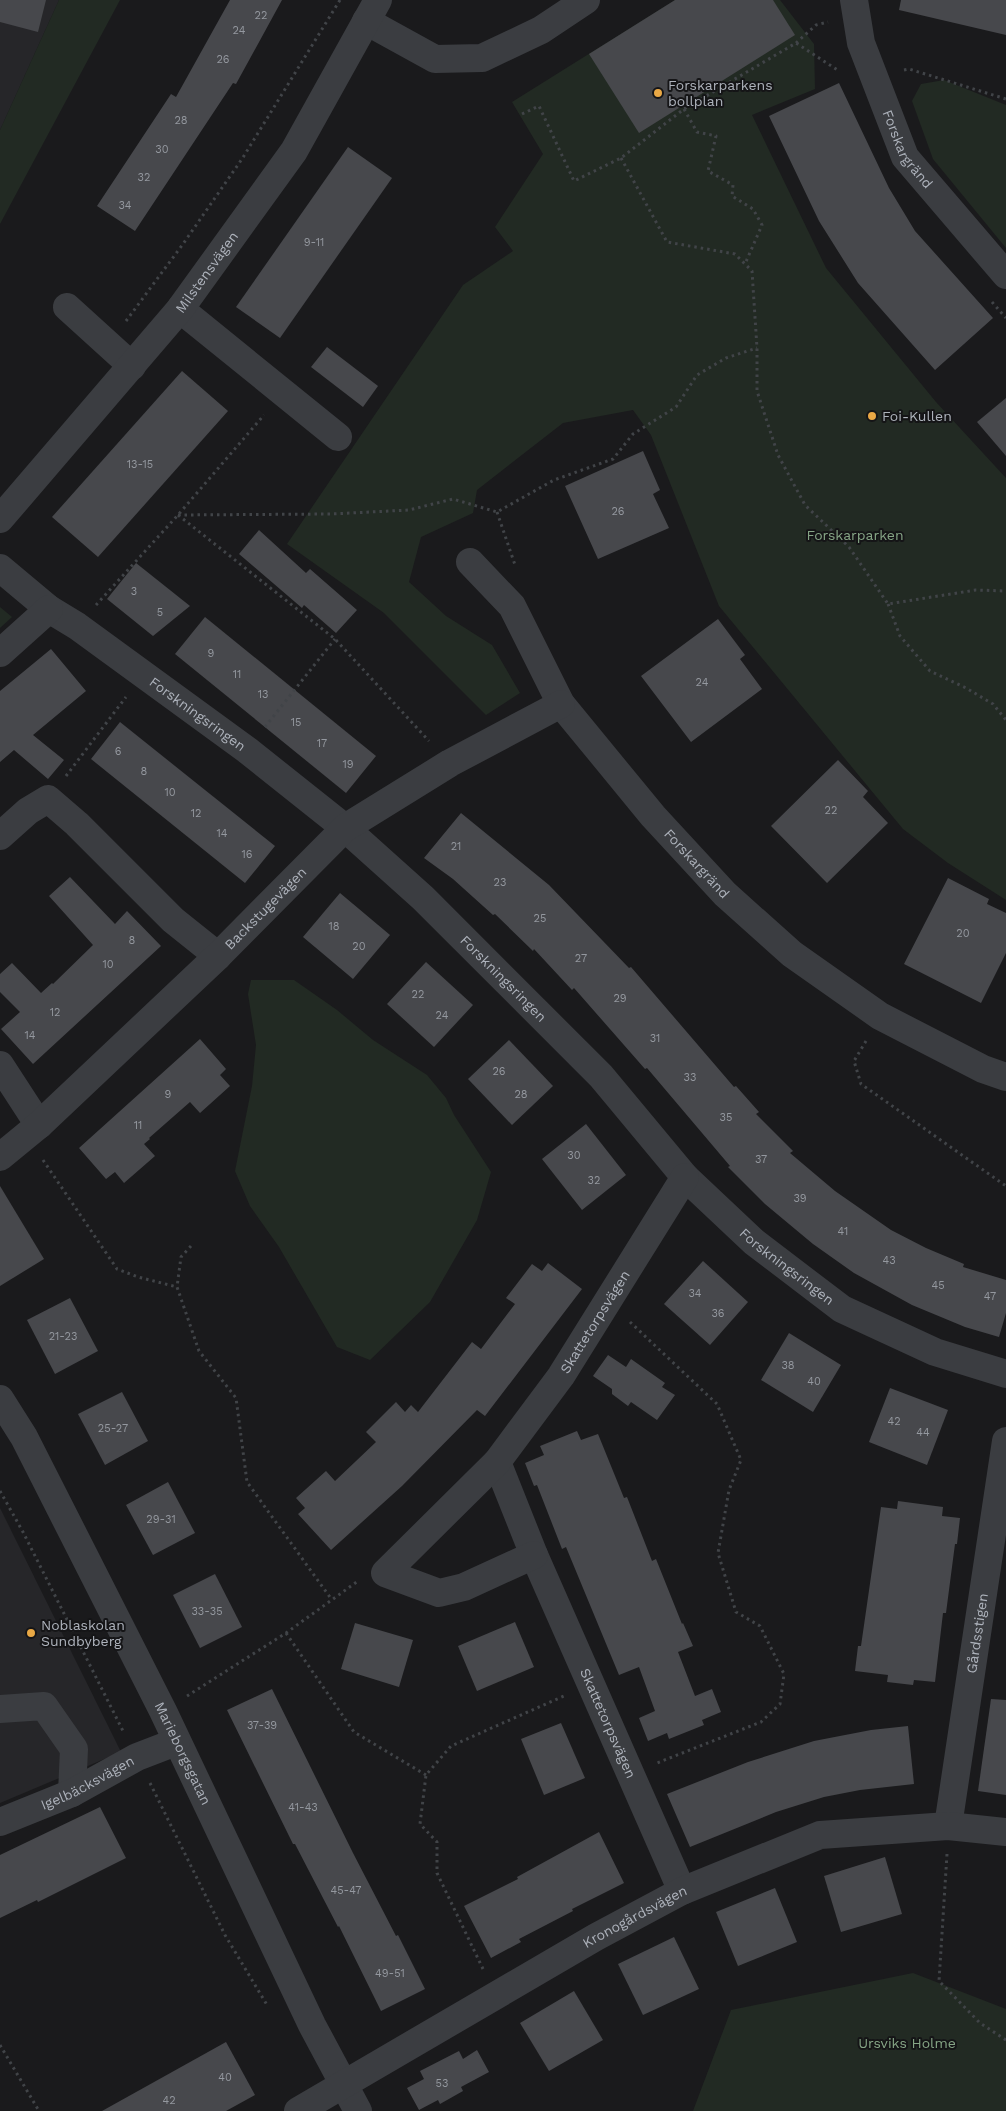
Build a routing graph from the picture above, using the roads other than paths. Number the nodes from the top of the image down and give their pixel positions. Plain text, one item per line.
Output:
1 (586, 0) edge
2 (854, 0) edge
3 (372, 11) edge
4 (1006, 275) edge
5 (67, 307) dead end
6 (180, 309) junction
7 (132, 366) junction
8 (338, 437) dead end
9 (0, 519) edge
10 (470, 562) dead end
11 (0, 568) edge
12 (49, 609) junction
13 (0, 653) edge
14 (562, 704) junction
15 (345, 828) junction
16 (0, 836) edge
17 (218, 956) junction
18 (0, 1065) edge
19 (1006, 1077) edge
20 (33, 1130) junction
21 (0, 1157) edge
22 (685, 1177) junction
23 (1006, 1374) edge
24 (0, 1399) edge
25 (1006, 1441) edge
26 (497, 1462) junction
27 (534, 1555) junction
28 (0, 1709) edge
29 (176, 1742) junction
30 (72, 1793) junction
31 (0, 1822) edge
32 (948, 1826) junction
33 (1006, 1832) edge
34 (682, 1891) junction
35 (343, 2086) junction
36 (298, 2111) edge
37 (358, 2111) edge

1 - 3 street
2 - 4 street, Forskargränd
3 - 6 street, Milstensvägen
5 - 7 street
6 - 7 street, Milstensvägen
6 - 8 street
7 - 9 street, Milstensvägen
10 - 14 street, Forskargränd
11 - 12 street, Forskningsringen
12 - 13 street
12 - 15 street, Forskningsringen
14 - 15 street, Backstugevägen
14 - 19 street, Forskargränd
15 - 17 street, Backstugevägen
15 - 22 street, Forskningsringen
16 - 17 street
17 - 20 street, Backstugevägen
18 - 20 street
20 - 21 street, Backstugevägen
22 - 23 street, Forskningsringen
22 - 26 street, Skattetorpsvägen
24 - 29 street, Marieborgsgatan
25 - 32 street, Gårdsstigen
26 - 27 street, Skattetorpsvägen
26 - 27 street, Skattetorpsvägen
27 - 34 street, Skattetorpsvägen
28 - 30 street
29 - 30 street, Igelbäcksvägen
29 - 35 street, Marieborgsgatan
30 - 31 street, Igelbäcksvägen
32 - 33 street, Kronogårdsvägen
32 - 34 street, Kronogårdsvägen
34 - 35 street, Kronogårdsvägen
35 - 36 street, Kronogårdsvägen
35 - 37 street, Marieborgsgatan

